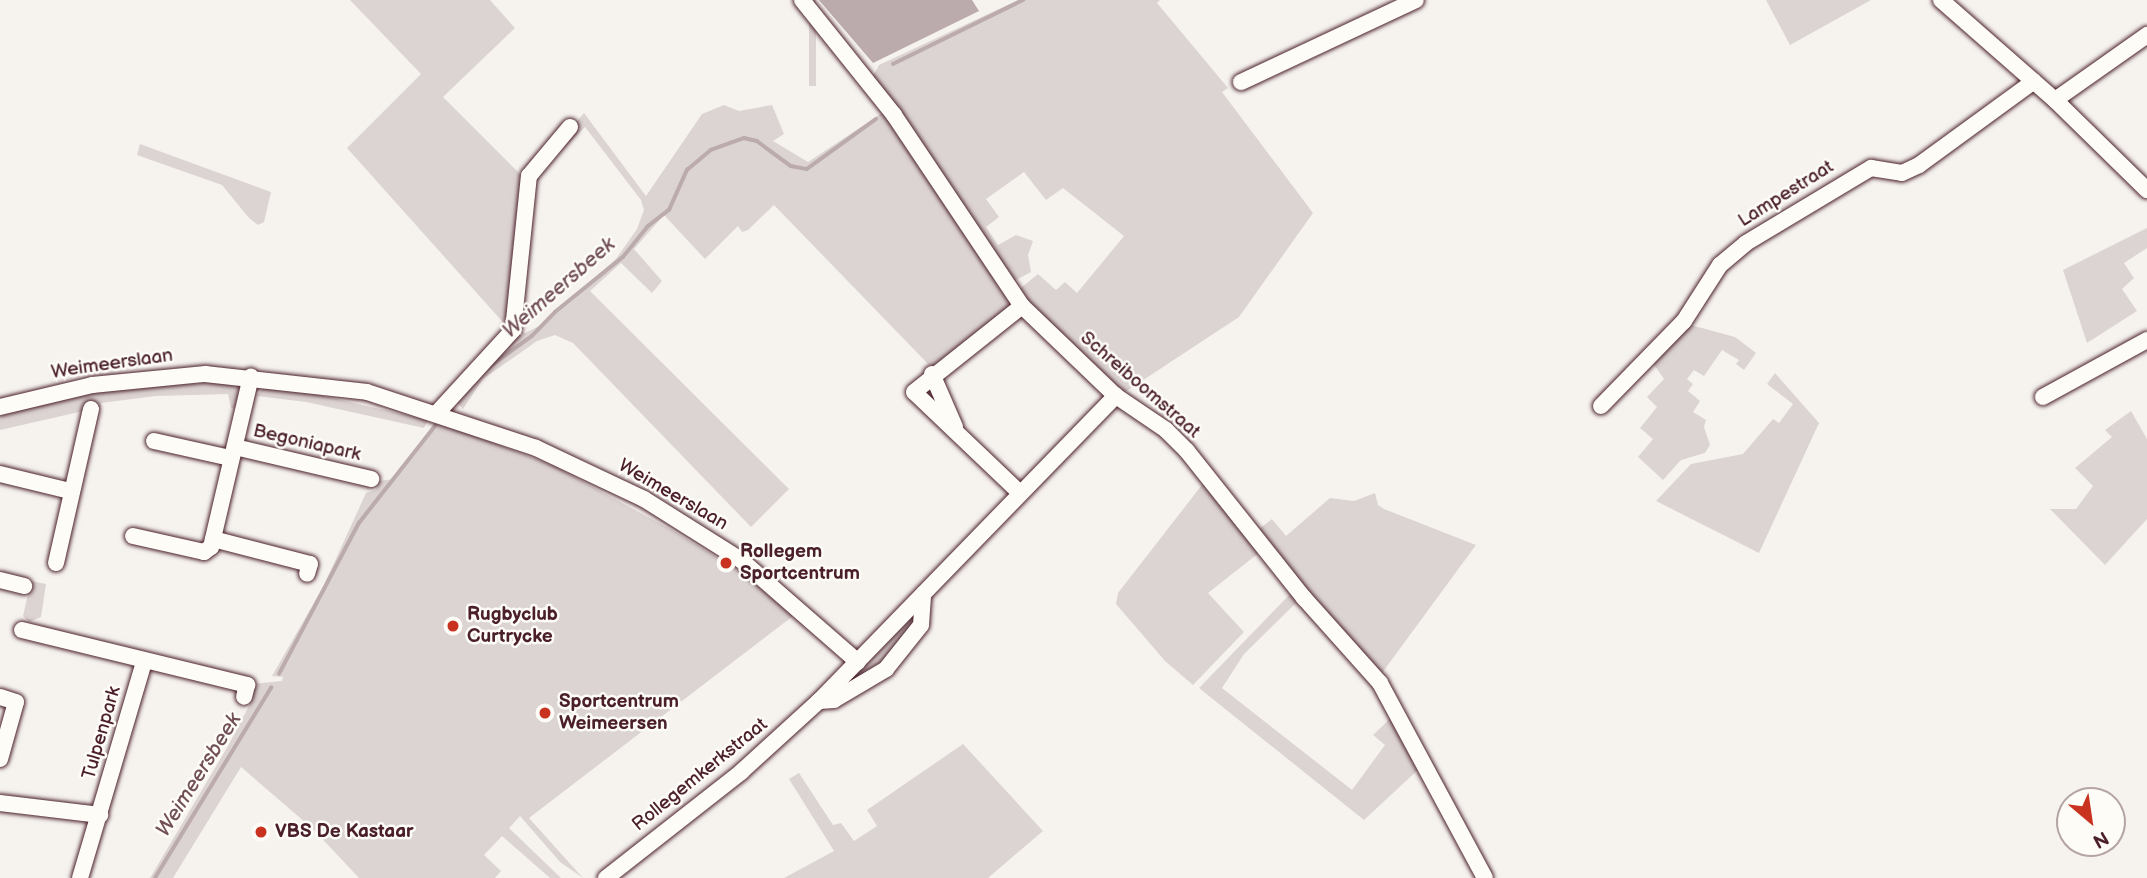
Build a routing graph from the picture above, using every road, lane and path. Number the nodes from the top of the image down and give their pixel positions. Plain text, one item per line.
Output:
1 (802, 0) edge
2 (1416, 0) edge
3 (1941, 0) edge
4 (2147, 35) edge
5 (2034, 81) junction
6 (1241, 82) dead end
7 (2055, 100) junction
8 (570, 127) dead end
9 (2147, 190) edge
10 (1022, 306) junction
11 (2147, 340) edge
12 (932, 374) junction
13 (251, 377) junction
14 (1116, 396) junction
15 (2043, 397) dead end
16 (1601, 406) dead end
17 (0, 407) edge
18 (91, 410) dead end
19 (437, 413) junction
20 (957, 433) junction
21 (154, 441) dead end
22 (232, 452) junction
23 (0, 474) edge
24 (370, 479) dead end
25 (71, 491) junction
26 (1020, 493) junction
27 (133, 536) dead end
28 (213, 539) junction
29 (56, 563) dead end
30 (307, 574) dead end
31 (0, 580) edge
32 (24, 586) dead end
33 (923, 594) junction
34 (22, 630) dead end
35 (145, 662) junction
36 (858, 662) junction
37 (244, 697) dead end
38 (1, 698) edge
39 (819, 701) junction
40 (0, 759) edge
41 (0, 803) edge
42 (100, 815) junction
43 (80, 878) edge
44 (606, 878) edge
45 (1485, 878) edge

1 - 10 street, Schreiboomstraat
2 - 6 street
3 - 5 street
4 - 7 street
5 - 7 street
5 - 16 street, Lampestraat
7 - 9 street
8 - 19 street
10 - 12 street
10 - 14 street, Schreiboomstraat
11 - 15 street
12 - 20 street
12 - 20 street
13 - 17 street, Weimeerslaan
13 - 19 street, Weimeerslaan
13 - 22 street, Begoniapark
14 - 26 street, Rollegemkerkstraat
14 - 45 street, Schreiboomstraat
18 - 25 street
19 - 36 street, Weimeerslaan
20 - 26 street
21 - 22 street, Begoniapark
22 - 24 street, Begoniapark
22 - 28 street, Begoniapark
23 - 25 street
25 - 29 street
26 - 33 street, Rollegemkerkstraat
27 - 28 street
28 - 30 street
31 - 32 street
33 - 36 street, Rollegemkerkstraat
33 - 39 street, Rollegemkerkstraat
34 - 35 street
35 - 37 street
35 - 42 street, Tulpenpark
36 - 39 street, Rollegemkerkstraat
38 - 40 street
39 - 44 street, Rollegemkerkstraat
41 - 42 street
42 - 43 street, Tulpenpark

